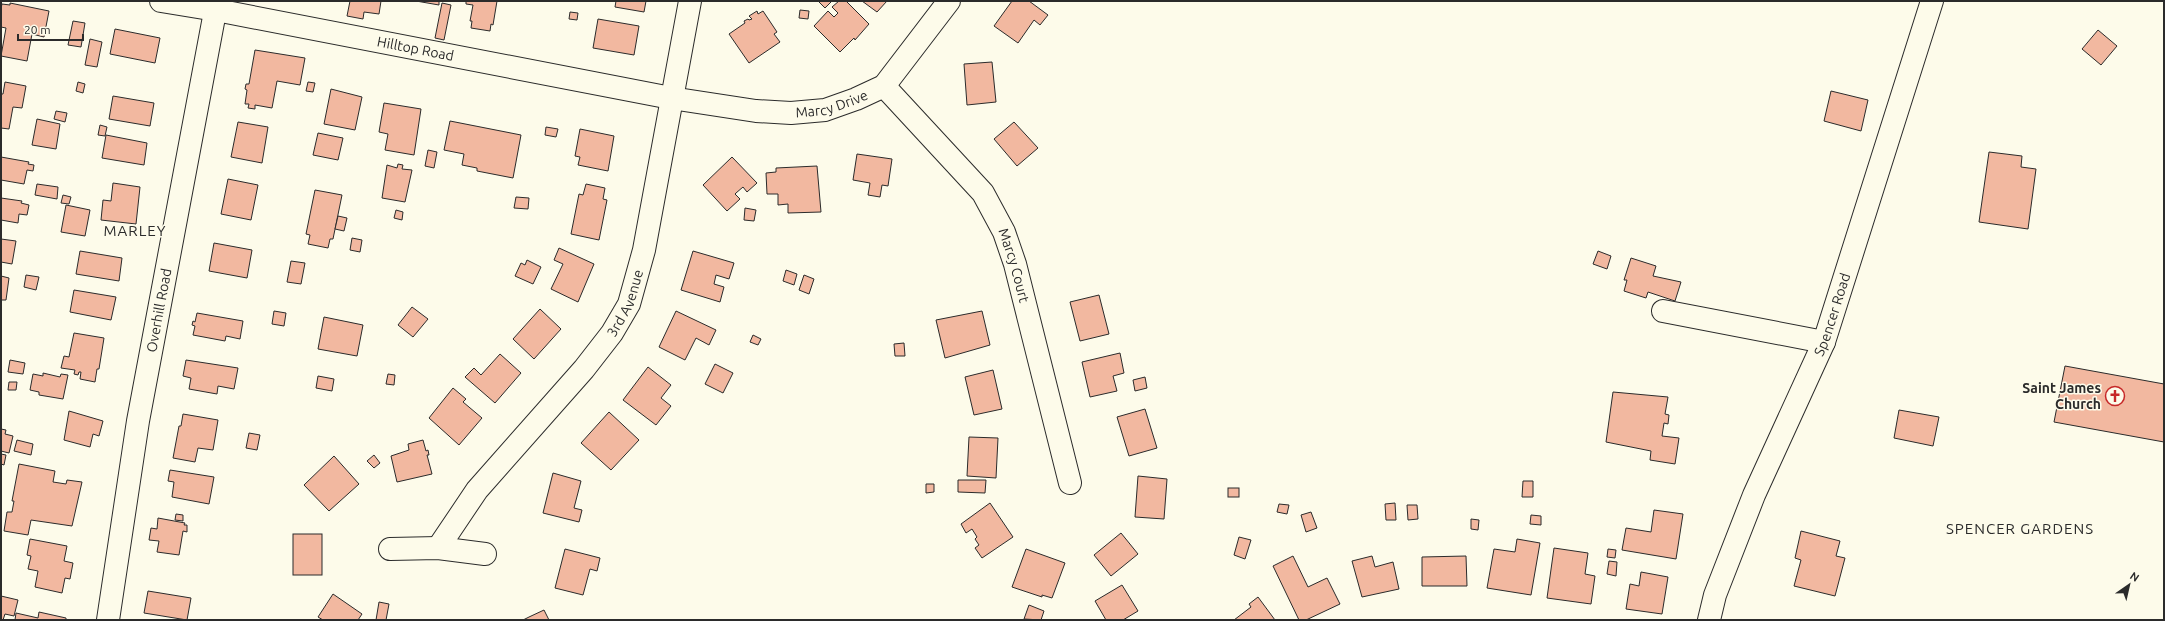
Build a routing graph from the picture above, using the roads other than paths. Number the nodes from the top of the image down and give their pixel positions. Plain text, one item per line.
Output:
1 (161, 1) edge
2 (690, 1) edge
3 (949, 1) edge
4 (1932, 1) edge
5 (216, 5) edge
6 (884, 86) junction
7 (671, 98) junction
8 (1663, 311) dead end
9 (1824, 342) junction
10 (1070, 483) dead end
11 (438, 548) junction
12 (390, 549) dead end
13 (485, 554) dead end
14 (108, 620) edge
15 (1709, 620) edge

1 - 5 street, Hilltop Road
2 - 7 street, 3rd Avenue
3 - 6 street, Marcy Drive
4 - 9 street, Spencer Road
5 - 7 street, Hilltop Road
5 - 14 street, Overhill Road
6 - 7 street, Marcy Drive
6 - 10 street, Marcy Court
7 - 11 street, 3rd Avenue
8 - 9 street
9 - 15 street, Spencer Road
11 - 12 street
11 - 13 street

